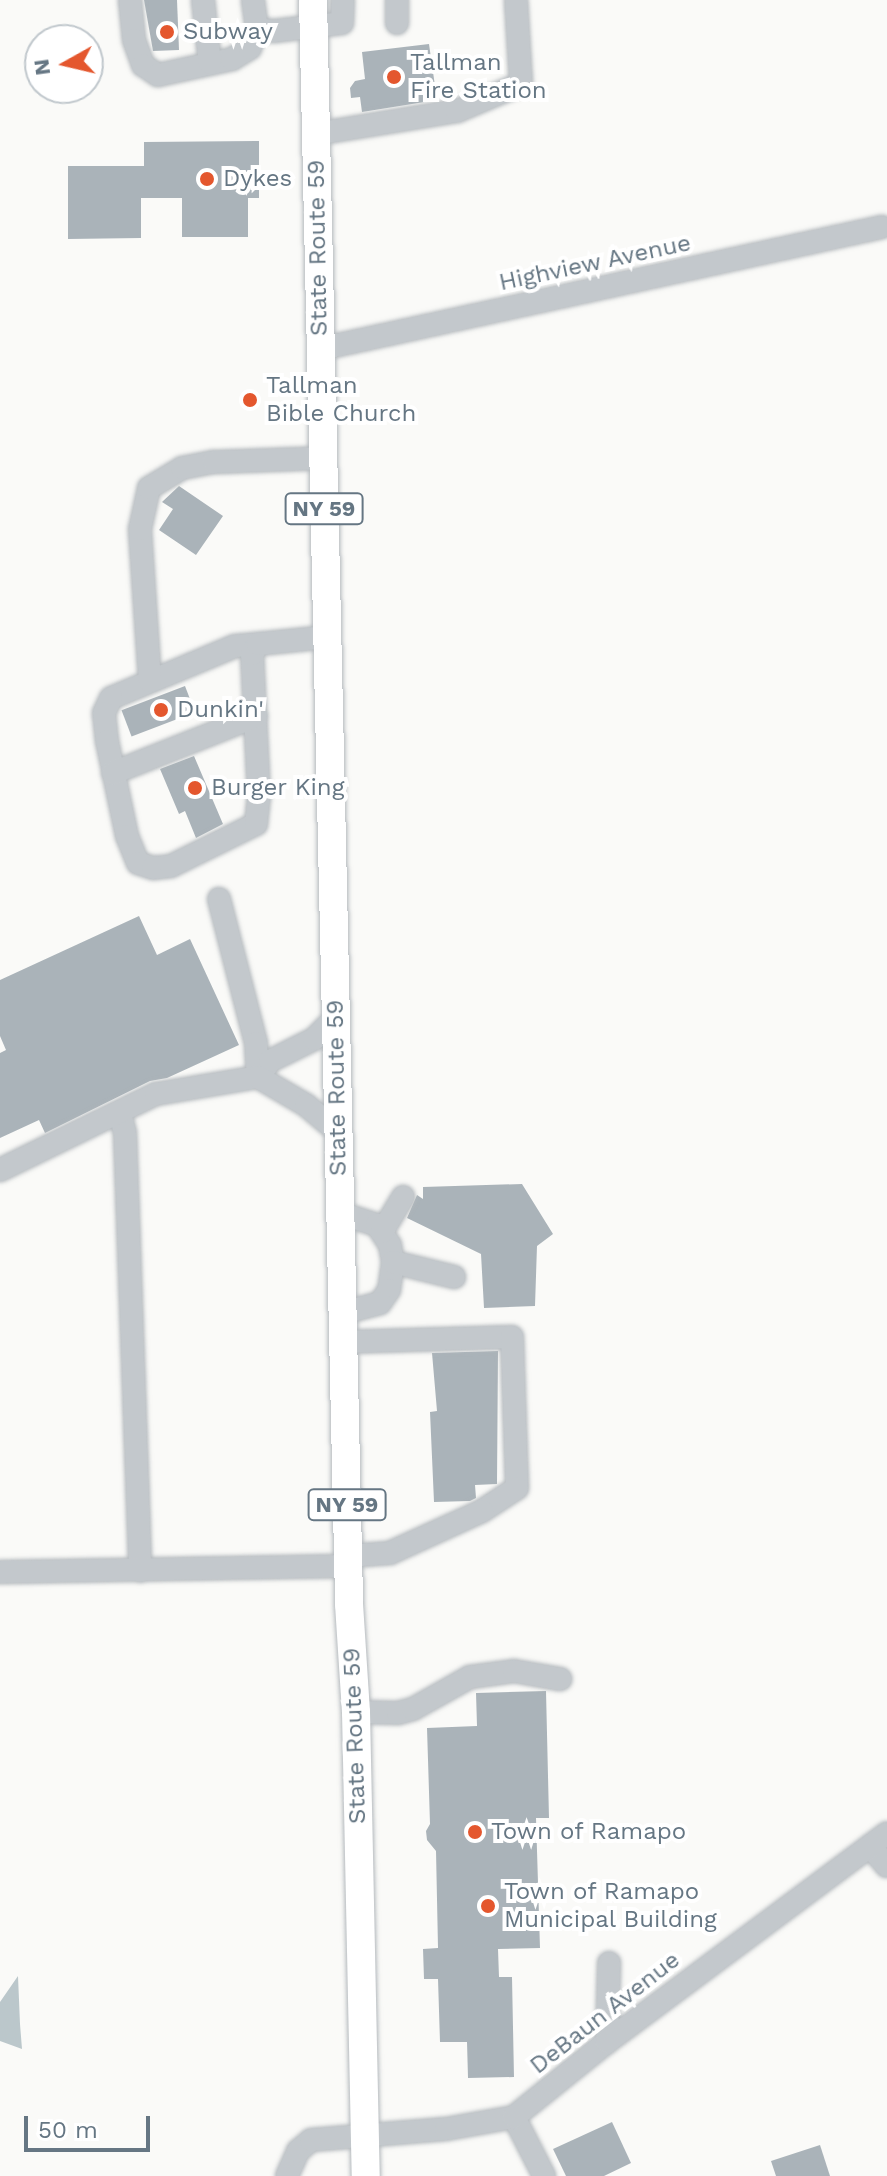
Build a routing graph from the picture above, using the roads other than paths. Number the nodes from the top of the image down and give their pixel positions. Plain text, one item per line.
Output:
1 (130, 0) edge
2 (203, 0) edge
3 (253, 0) edge
4 (343, 0) edge
5 (397, 0) edge
6 (516, 0) edge
7 (313, 13) edge
8 (397, 23) dead end
9 (257, 29) junction
10 (210, 63) junction
11 (315, 134) junction
12 (882, 227) dead end
13 (320, 349) junction
14 (322, 458) junction
15 (327, 637) junction
16 (258, 644) junction
17 (150, 681) junction
18 (256, 716) junction
19 (113, 773) junction
20 (219, 899) dead end
21 (336, 1017) junction
22 (258, 1077) junction
23 (120, 1113) junction
24 (338, 1132) junction
25 (0, 1170) edge
26 (403, 1197) dead end
27 (340, 1213) junction
28 (382, 1232) junction
29 (393, 1262) junction
30 (454, 1277) dead end
31 (343, 1313) junction
32 (343, 1342) junction
33 (348, 1561) junction
34 (140, 1571) junction
35 (0, 1572) edge
36 (560, 1679) dead end
37 (356, 1712) junction
38 (879, 1840) edge
39 (887, 1866) edge
40 (609, 1963) dead end
41 (607, 2042) junction
42 (514, 2117) junction
43 (365, 2136) junction
44 (287, 2176) edge
45 (366, 2176) edge
46 (544, 2176) edge

1 - 10 street
2 - 10 street
3 - 9 street
4 - 7 street
5 - 8 street
6 - 11 street
7 - 9 street
7 - 11 main road, State Route 59 / NY 59
9 - 10 street
11 - 13 main road, State Route 59 / NY 59
12 - 13 street, Highview Avenue
13 - 14 main road, State Route 59 / NY 59
14 - 15 main road, State Route 59 / NY 59
14 - 17 street
15 - 16 street
15 - 21 main road, State Route 59 / NY 59
16 - 17 street
16 - 18 street
17 - 19 street
18 - 19 street
18 - 19 street
20 - 22 street
21 - 22 street
21 - 24 main road, State Route 59 / NY 59
22 - 23 street
22 - 24 street
23 - 25 street
23 - 34 street
24 - 27 main road, State Route 59 / NY 59
26 - 28 street
27 - 28 street
27 - 31 main road, State Route 59 / NY 59
28 - 29 street
29 - 30 street
29 - 31 street
31 - 32 main road, State Route 59 / NY 59
32 - 33 main road, State Route 59 / NY 59
32 - 33 street
33 - 34 street
33 - 37 main road, State Route 59 / NY 59
34 - 35 street
36 - 37 street
37 - 43 main road, State Route 59 / NY 59
38 - 39 street
38 - 41 street, DeBaun Avenue
40 - 41 street
41 - 42 street, DeBaun Avenue
42 - 43 street, DeBaun Avenue
42 - 46 street
43 - 44 street, DeBaun Avenue
43 - 45 main road, State Route 59 / NY 59

